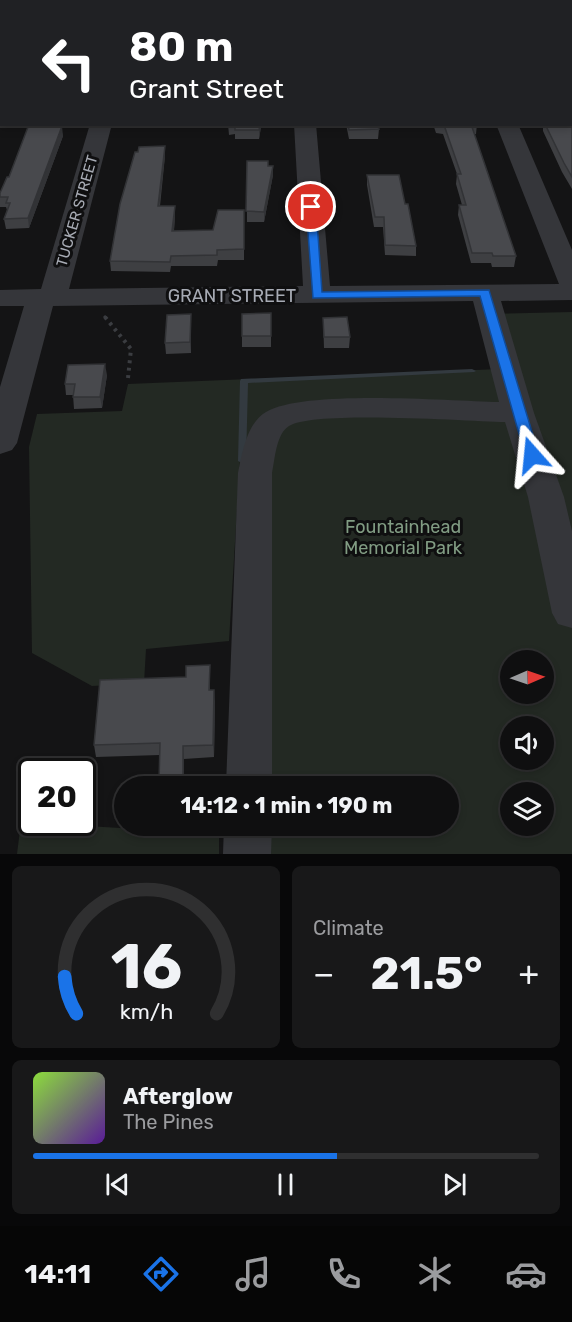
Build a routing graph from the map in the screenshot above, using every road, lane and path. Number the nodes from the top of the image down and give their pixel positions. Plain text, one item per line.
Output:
1 (100, 126) edge
2 (304, 126) edge
3 (508, 126) edge
4 (572, 282) edge
5 (572, 291) edge
6 (485, 293) junction
7 (317, 295) junction
8 (97, 297) junction
9 (0, 298) edge
10 (47, 298) junction
11 (128, 378) dead end
12 (518, 413) junction
13 (0, 442) edge
14 (572, 613) edge
15 (249, 776) edge
16 (248, 836) edge
17 (247, 854) edge

1 - 10 street, TUCKER STREET
2 - 7 street
3 - 4 street
5 - 6 street, GRANT STREET
6 - 7 street, GRANT STREET
6 - 12 street
7 - 8 street, GRANT STREET
8 - 10 street, GRANT STREET
8 - 11 path
9 - 10 street, GRANT STREET
10 - 13 street, TUCKER STREET
12 - 14 street
12 - 15 street
16 - 17 street

